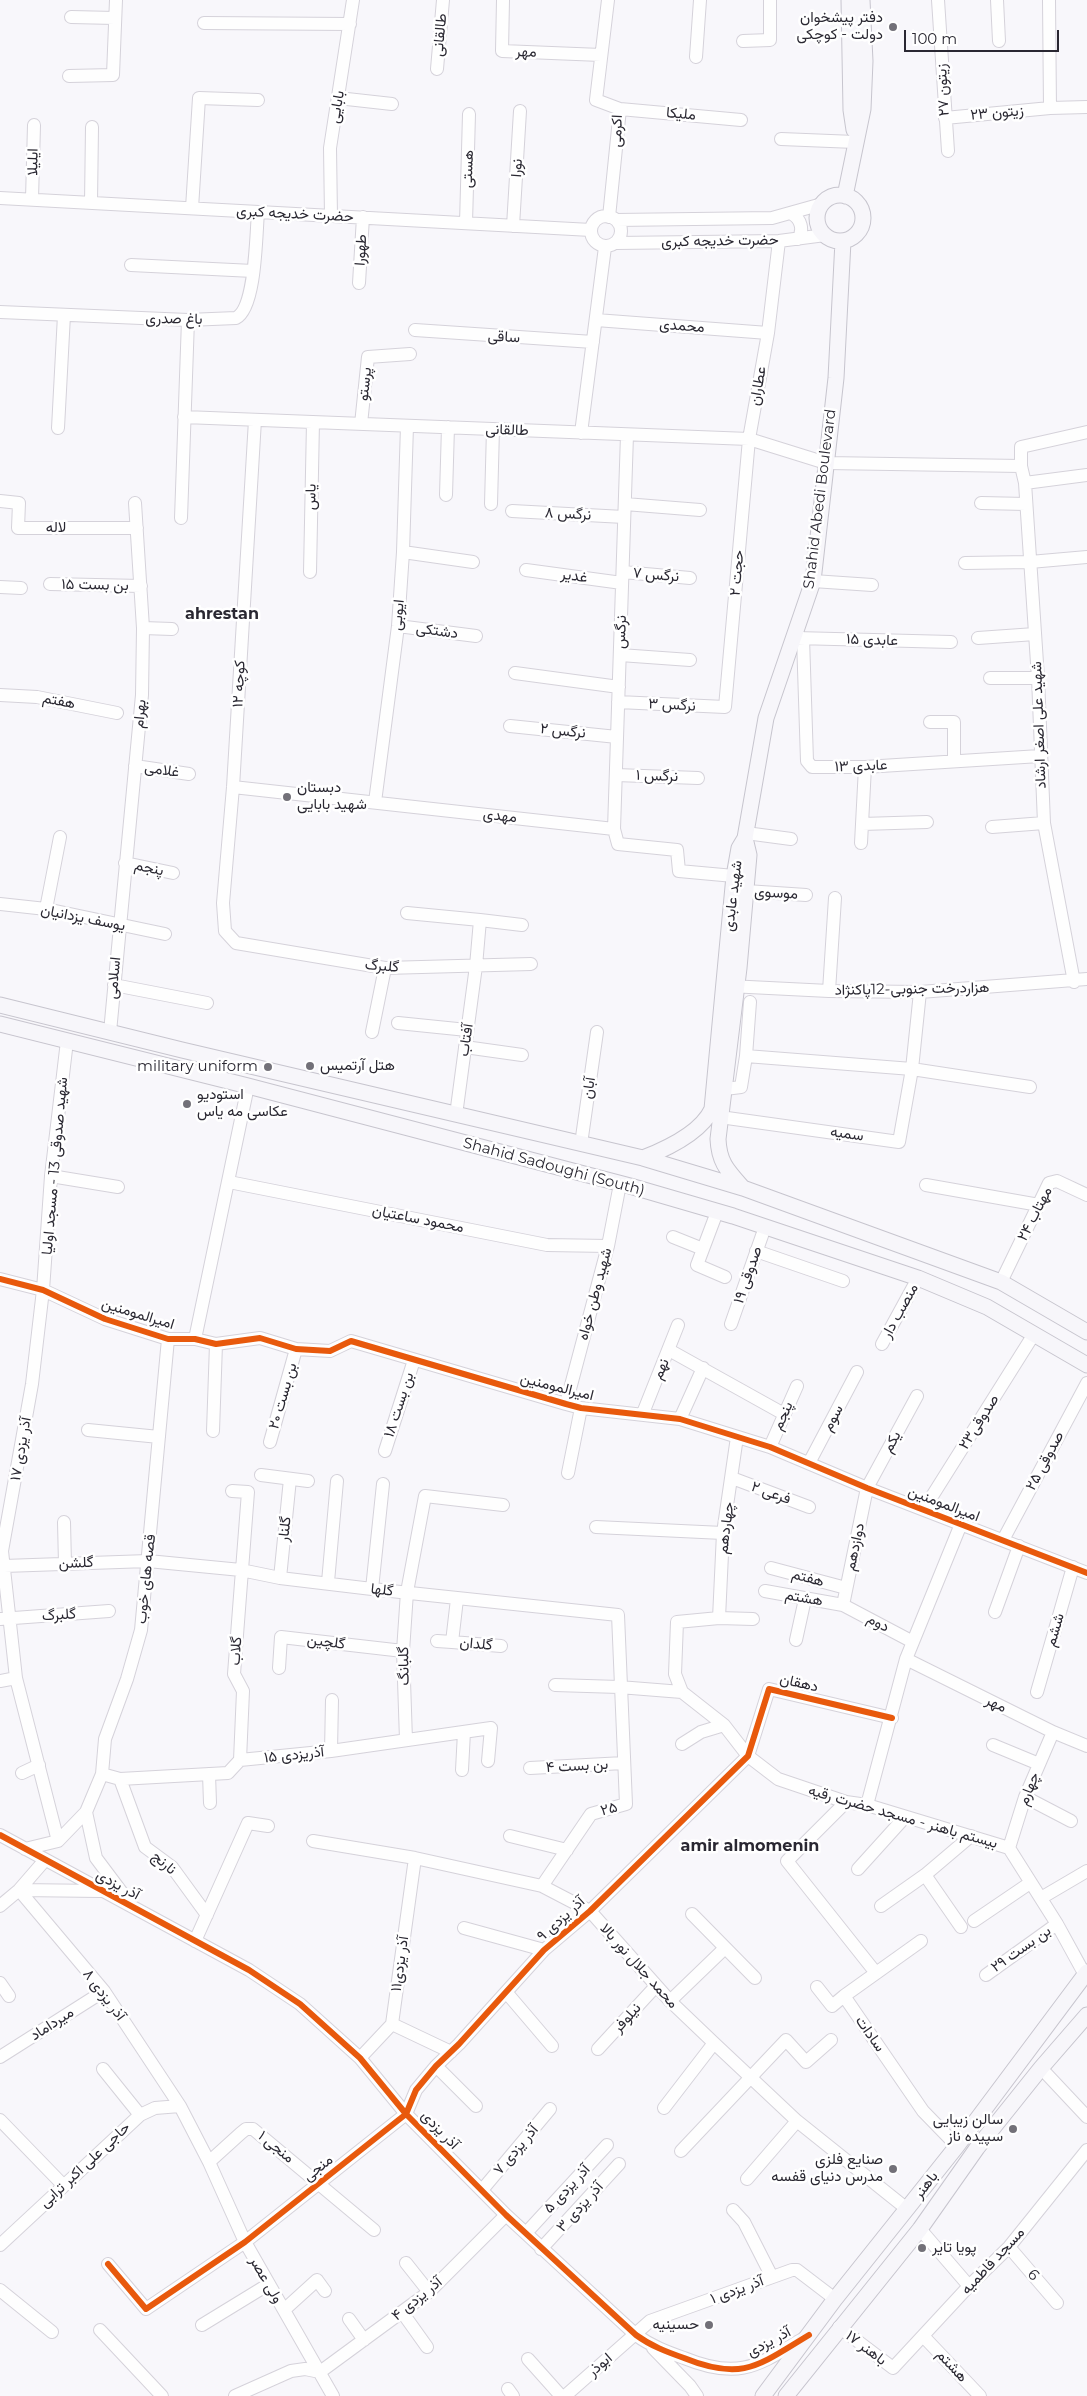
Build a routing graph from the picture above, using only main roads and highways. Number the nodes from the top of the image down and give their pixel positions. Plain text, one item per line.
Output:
1 (849, 0) edge
2 (862, 0) edge
3 (855, 142) junction
4 (845, 196) junction
5 (843, 241) junction
6 (746, 836) junction
7 (730, 986) junction
8 (0, 1005) edge
9 (0, 1024) edge
10 (182, 1050) junction
11 (177, 1069) junction
12 (643, 1158) junction
13 (743, 1188) junction
14 (1087, 1332) edge
15 (1087, 1365) edge
16 (1086, 1973) edge
17 (1087, 2015) edge
18 (763, 2396) edge
19 (786, 2396) edge

1 - 3 main road
2 - 3 main road
3 - 4 main road
4 - 5 main road
4 - 5 main road
5 - 6 main road, Shahid Abedi Boulevard
6 - 7 main road, شهید عابدی
6 - 7 main road, شهید عابدی
7 - 12 main road, شهید عابدی
7 - 13 main road, شهید عابدی
8 - 10 main road, Shahid Sadoughi (South)
9 - 11 main road, Shahid Sadoughi (South)
10 - 11 main road
10 - 12 main road, Shahid Sadoughi (South)
11 - 15 main road, Shahid Sadoughi (South)
12 - 13 main road, Shahid Sadoughi (South)
13 - 14 main road, Shahid Sadoughi (South)
16 - 18 main road, باهنر
17 - 19 main road, باهنر

